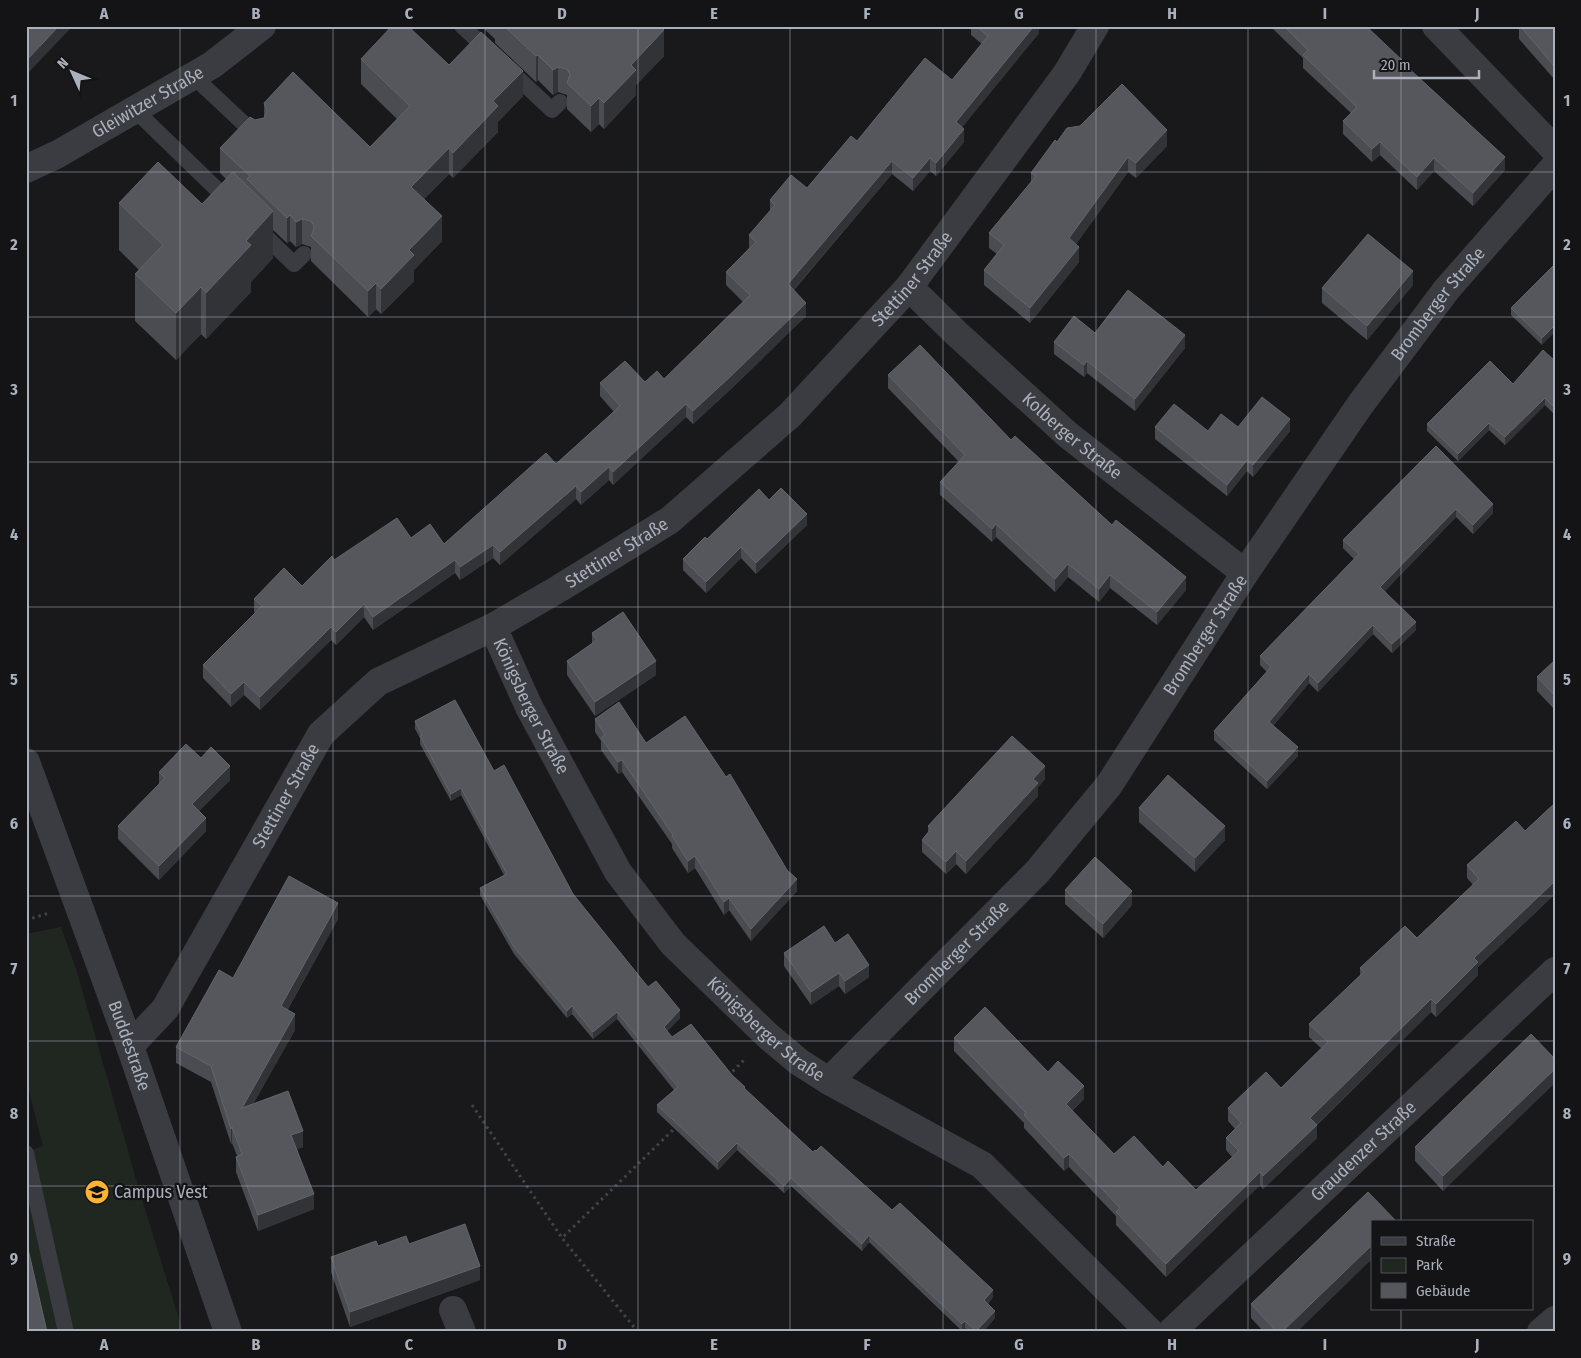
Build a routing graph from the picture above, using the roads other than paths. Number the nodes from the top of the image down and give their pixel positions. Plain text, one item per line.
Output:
1 (262, 26) edge
2 (462, 26) edge
3 (1095, 26) edge
4 (1436, 26) edge
5 (193, 76) junction
6 (560, 102) dead end
7 (135, 110) junction
8 (257, 136) edge
9 (1555, 150) edge
10 (1555, 166) edge
11 (26, 169) edge
12 (304, 254) dead end
13 (909, 287) junction
14 (1245, 573) junction
15 (493, 627) junction
16 (27, 769) edge
17 (1555, 971) edge
18 (130, 1046) junction
19 (829, 1081) junction
20 (26, 1153) edge
21 (1555, 1320) edge
22 (66, 1332) edge
23 (228, 1332) edge
24 (1150, 1332) edge
25 (1171, 1332) edge
26 (1541, 1332) edge

1 - 5 street, Gleiwitzer Straße
2 - 6 lane
3 - 13 street, Stettiner Straße
4 - 9 street
5 - 7 street, Gleiwitzer Straße
5 - 8 lane
7 - 11 street, Gleiwitzer Straße
7 - 12 lane
10 - 14 street, Bromberger Straße
13 - 14 street, Kolberger Straße
13 - 15 street, Stettiner Straße
14 - 19 street, Bromberger Straße
15 - 18 street, Stettiner Straße
15 - 19 street, Königsberger Straße
16 - 18 street, Buddestraße
17 - 25 street, Graudenzer Straße
18 - 23 street, Buddestraße
19 - 24 street, Königsberger Straße
20 - 22 lane
21 - 26 street

